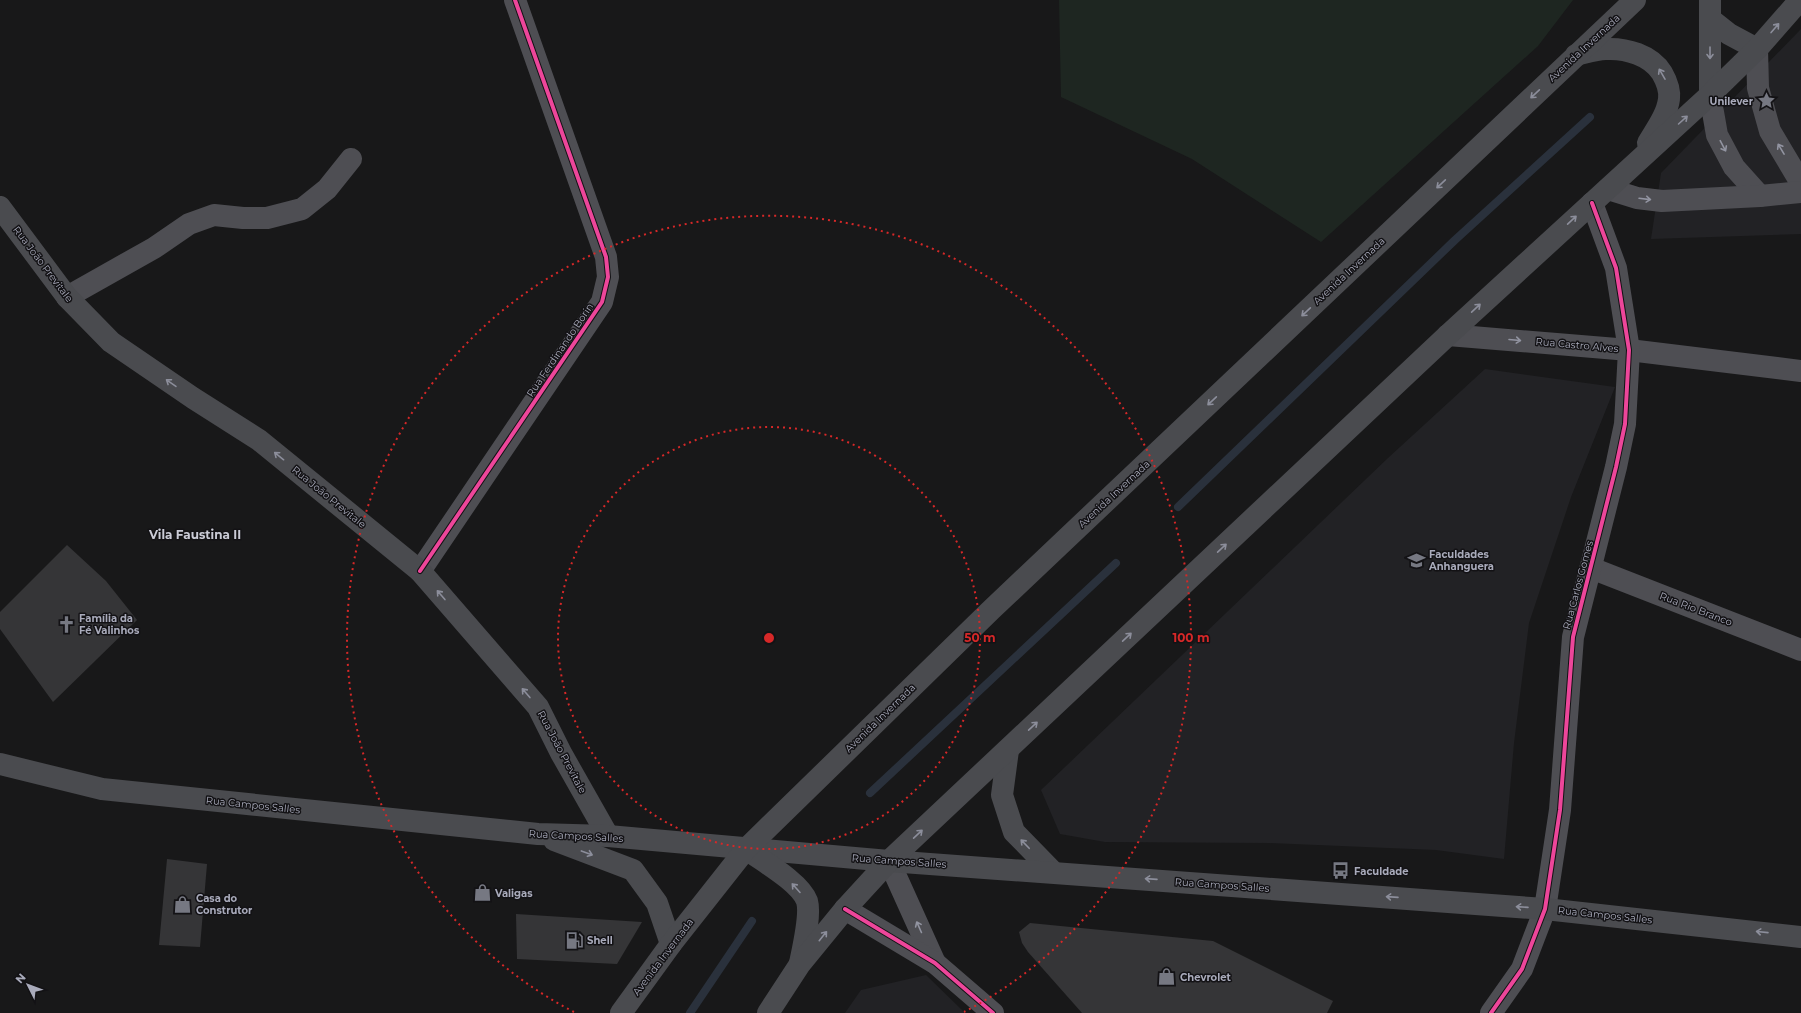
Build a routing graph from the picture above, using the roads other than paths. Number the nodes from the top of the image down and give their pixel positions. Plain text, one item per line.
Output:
1 (515, 0) edge
2 (1634, 0) edge
3 (1800, 0) edge
4 (1710, 9) edge
5 (1757, 49) junction
6 (1576, 56) junction
7 (1710, 95) junction
8 (351, 159) dead end
9 (1639, 160) junction
10 (1801, 182) edge
11 (1801, 192) edge
12 (1600, 196) junction
13 (1760, 196) junction
14 (0, 207) edge
15 (67, 297) junction
16 (1448, 335) junction
17 (1630, 350) junction
18 (1799, 372) edge
19 (1591, 568) junction
20 (420, 571) junction
21 (1801, 650) edge
22 (1008, 750) junction
23 (0, 764) edge
24 (538, 834) junction
25 (608, 836) junction
26 (746, 849) junction
27 (889, 861) junction
28 (1052, 872) junction
29 (845, 909) junction
30 (1545, 909) junction
31 (1801, 936) edge
32 (671, 944) junction
33 (935, 963) junction
34 (800, 964) junction
35 (621, 1013) edge
36 (768, 1013) edge
37 (993, 1013) edge
38 (1491, 1013) edge

1 - 20 street, Rua Ferdinando Borin
2 - 6 main road, Avenida Invernada
5 -> 3 main road
4 - 5 main road
4 -> 7 main road
5 - 7 main road
10 -> 5 street
9 -> 6 main road
6 -> 26 main road, Avenida Invernada
9 -> 7 main road
7 -> 13 street
8 - 15 street
9 - 12 main road
11 - 13 street
12 -> 13 street
16 -> 12 main road
12 - 17 street, Rua Carlos Gomes
14 - 15 main road, Rua João Previtale
20 -> 15 main road, Rua João Previtale
16 -> 17 street, Rua Castro Alves
22 -> 16 main road
17 - 18 street, Rua Castro Alves
17 - 19 street, Rua Carlos Gomes
19 - 21 street, Rua Rio Branco
19 - 30 street, Rua Carlos Gomes
25 -> 20 main road, Rua João Previtale
27 -> 22 main road
28 -> 22 main road
23 - 24 main road, Rua Campos Salles
24 - 25 main road, Rua Campos Salles
24 -> 32 main road
25 - 26 main road, Rua Campos Salles
26 - 27 main road, Rua Campos Salles
26 - 32 main road, Avenida Invernada
34 -> 26 main road
27 - 28 main road, Rua Campos Salles
27 - 29 main road
33 -> 27 street
30 -> 28 main road, Rua Campos Salles
29 - 33 street
34 -> 29 main road
31 -> 30 main road, Rua Campos Salles
30 - 38 street, Rua Carlos Gomes
32 - 35 main road, Avenida Invernada
33 - 37 street
34 - 36 main road

